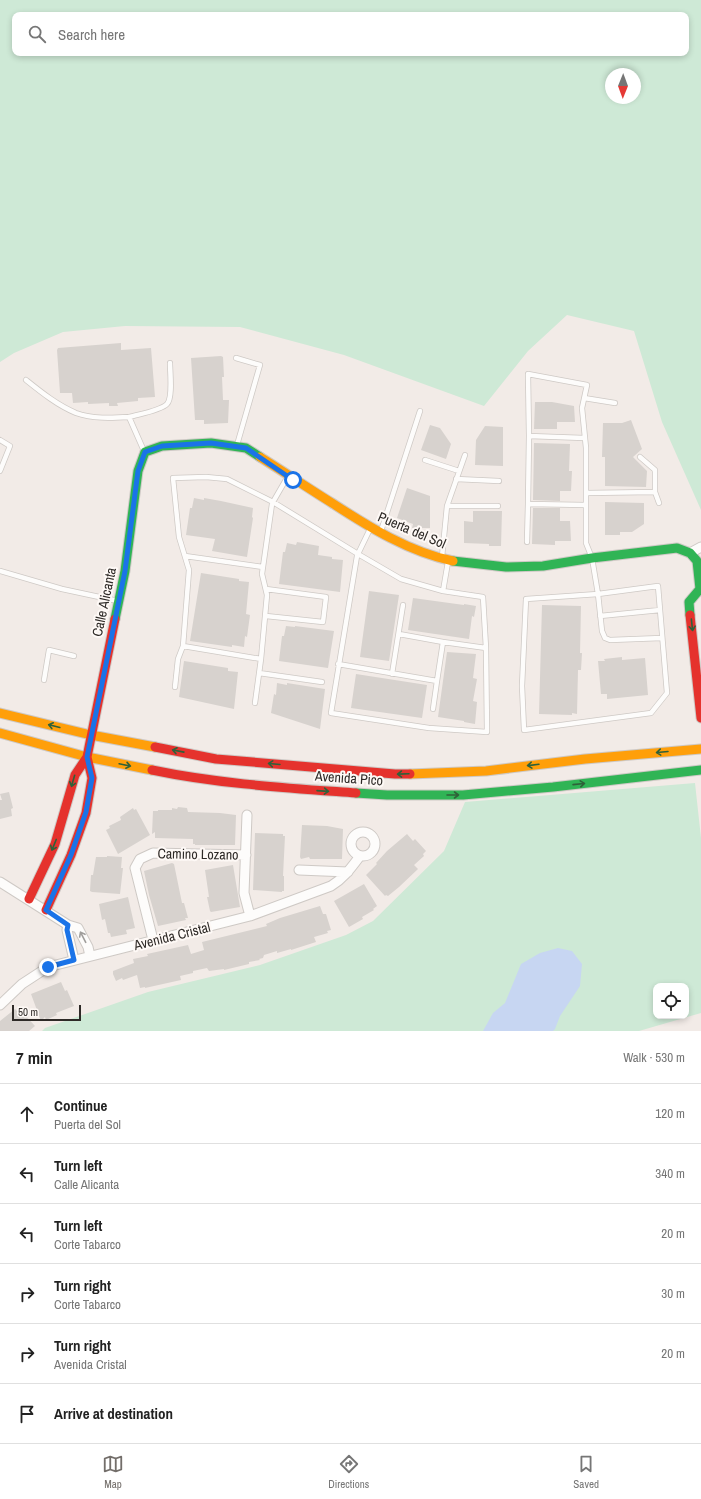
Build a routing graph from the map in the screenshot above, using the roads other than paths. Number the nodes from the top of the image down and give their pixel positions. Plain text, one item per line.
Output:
1 (236, 358) dead end
2 (170, 363) dead end
3 (26, 380) dead end
4 (584, 398) junction
5 (615, 403) dead end
6 (420, 411) dead end
7 (129, 417) junction
8 (529, 436) junction
9 (584, 438) junction
10 (0, 440) edge
11 (236, 447) junction
12 (145, 452) junction
13 (464, 455) dead end
14 (640, 457) dead end
15 (425, 460) dead end
16 (0, 471) edge
17 (459, 471) junction
18 (288, 476) junction
19 (456, 479) junction
20 (499, 481) dead end
21 (655, 492) junction
22 (586, 493) junction
23 (273, 502) junction
24 (659, 503) dead end
25 (528, 504) junction
26 (586, 505) junction
27 (447, 506) junction
28 (498, 506) dead end
29 (371, 528) junction
30 (381, 533) junction
31 (527, 542) dead end
32 (701, 547) edge
33 (690, 553) junction
34 (358, 554) junction
35 (185, 556) junction
36 (592, 558) junction
37 (445, 560) junction
38 (263, 567) junction
39 (0, 571) edge
40 (266, 589) junction
41 (700, 590) edge
42 (443, 591) junction
43 (598, 594) junction
44 (118, 601) junction
45 (403, 605) dead end
46 (660, 610) junction
47 (266, 616) junction
48 (600, 616) junction
49 (398, 634) junction
50 (662, 638) junction
51 (443, 642) junction
52 (183, 646) junction
53 (486, 648) junction
54 (74, 656) dead end
55 (261, 659) junction
56 (338, 664) junction
57 (259, 673) junction
58 (392, 674) junction
59 (44, 680) dead end
60 (437, 681) junction
61 (322, 682) dead end
62 (175, 687) dead end
63 (255, 703) dead end
64 (432, 709) dead end
65 (0, 713) edge
66 (701, 718) edge
67 (0, 733) edge
68 (91, 735) junction
69 (701, 749) edge
70 (87, 757) junction
71 (701, 770) edge
72 (247, 815) dead end
73 (246, 855) junction
74 (360, 856) dead end
75 (299, 870) dead end
76 (348, 872) junction
77 (0, 882) edge
78 (29, 899) junction
79 (46, 910) junction
80 (250, 916) junction
81 (68, 925) junction
82 (153, 940) junction
83 (90, 956) junction
84 (74, 960) junction
85 (0, 1005) edge

1 - 11 lane
2 - 7 lane
3 - 7 lane
4 - 5 lane
4 - 8 lane
4 - 9 lane
6 - 30 lane
7 - 12 lane
8 - 9 lane
8 - 25 lane
9 - 22 lane
10 - 16 lane
11 - 12 main road, Puerta del Sol
11 - 18 main road, Puerta del Sol
12 - 44 main road, Calle Alicanta
13 - 17 lane
14 - 21 lane
15 - 17 lane
17 - 19 lane
18 - 23 lane
18 - 29 main road, Puerta del Sol
19 - 20 lane
19 - 27 lane
21 - 22 lane
21 - 24 lane
22 - 26 lane
23 - 34 lane
23 - 35 lane
23 - 38 lane
25 - 26 lane
25 - 31 lane
26 - 36 lane
27 - 28 lane
27 - 37 lane
29 - 30 main road, Puerta del Sol
29 - 34 lane
30 - 37 main road, Puerta del Sol
32 - 33 street
33 - 36 main road, Puerta del Sol
33 - 41 main road
34 - 42 lane
34 - 56 lane
35 - 38 lane
35 - 52 lane
36 - 37 main road, Puerta del Sol
36 - 43 lane
37 - 42 lane
38 - 40 lane
39 - 44 lane
40 - 47 lane
40 - 47 lane
41 -> 66 main road
42 - 53 lane
43 - 46 lane
43 - 48 lane
43 - 50 lane
44 - 68 main road, Calle Alicanta
45 - 49 lane
46 - 48 lane
46 - 50 lane
47 - 55 lane
48 - 50 lane
49 - 51 lane
49 - 58 lane
51 - 53 lane
51 - 60 lane
52 - 55 lane
52 - 62 lane
53 - 56 lane
54 - 59 lane
55 - 57 lane
56 - 58 lane
57 - 61 lane
57 - 63 lane
58 - 60 lane
60 - 64 lane
68 -> 65 main road, Avenida Pico
67 - 70 main road, Avenida Pico
69 -> 68 main road, Avenida Pico
68 - 70 main road, Calle Alicanta
70 -> 71 main road, Avenida Pico
70 -> 78 main road, Calle Alicanta
70 - 79 main road, Calle Alicanta
72 - 73 street
73 - 80 street
73 - 82 street, Camino Lozano
74 - 76 street, Avenida Cristal
75 - 76 street
76 - 80 street, Avenida Cristal
77 - 78 street
78 - 79 street
79 - 81 street
80 - 82 street, Avenida Cristal
83 -> 81 street
81 - 84 street
82 - 83 street, Avenida Cristal
83 - 84 street, Avenida Cristal
84 - 85 street, Avenida Cristal

